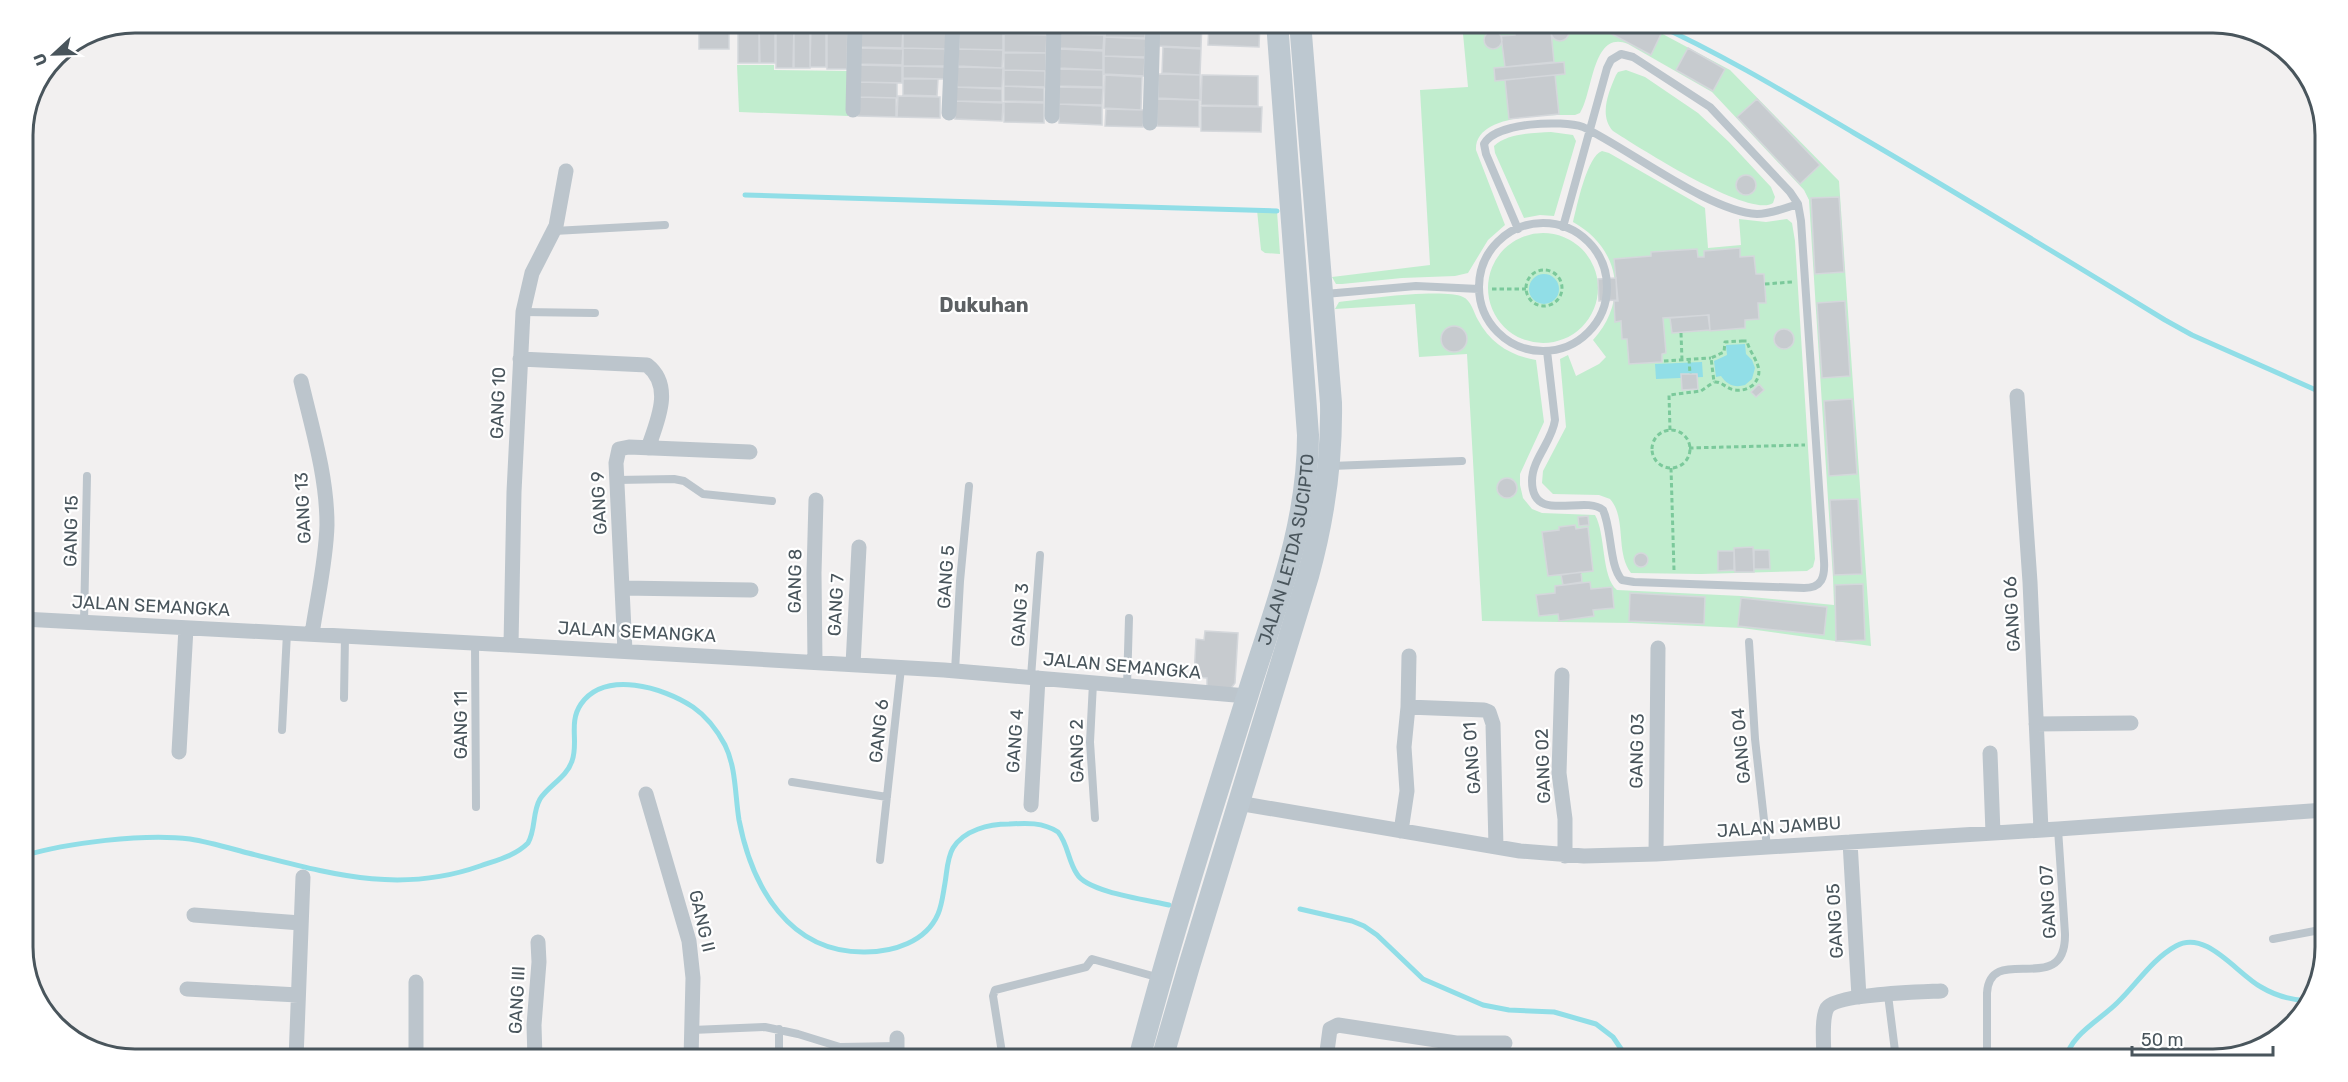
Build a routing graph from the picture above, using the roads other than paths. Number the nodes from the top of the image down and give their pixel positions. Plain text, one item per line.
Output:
1 (855, 33) edge
2 (953, 33) edge
3 (1054, 33) edge
4 (1153, 33) edge
5 (1278, 33) edge
6 (1301, 33) edge
7 (853, 110) dead end
8 (949, 113) dead end
9 (1052, 116) dead end
10 (1150, 123) dead end
11 (1589, 130) junction
12 (566, 171) dead end
13 (1798, 204) junction
14 (665, 225) dead end
15 (1563, 226) junction
16 (1518, 229) junction
17 (554, 231) junction
18 (1479, 289) junction
19 (1323, 294) junction
20 (1298, 298) junction
21 (523, 312) junction
22 (596, 313) dead end
23 (1547, 351) junction
24 (520, 359) junction
25 (301, 381) dead end
26 (2017, 396) dead end
27 (648, 448) junction
28 (750, 452) dead end
29 (1462, 461) dead end
30 (1330, 466) junction
31 (87, 476) dead end
32 (617, 480) junction
33 (969, 486) dead end
34 (816, 500) dead end
35 (772, 501) dead end
36 (859, 547) dead end
37 (1040, 555) dead end
38 (622, 588) junction
39 (751, 590) dead end
40 (1129, 618) dead end
41 (33, 619) edge
42 (84, 622) junction
43 (186, 628) junction
44 (287, 633) junction
45 (312, 634) junction
46 (345, 636) junction
47 (1749, 642) dead end
48 (475, 643) junction
49 (511, 645) junction
50 (1658, 648) dead end
51 (626, 651) junction
52 (1409, 656) dead end
53 (815, 662) junction
54 (853, 665) junction
55 (901, 668) junction
56 (955, 671) junction
57 (1562, 675) dead end
58 (1034, 678) junction
59 (1094, 683) junction
60 (1127, 686) junction
61 (1258, 688) junction
62 (344, 698) dead end
63 (1408, 707) junction
64 (2131, 723) dead end
65 (2036, 724) junction
66 (282, 730) dead end
67 (178, 752) dead end
68 (1990, 753) dead end
69 (792, 782) dead end
70 (646, 794) dead end
71 (887, 797) junction
72 (1238, 803) junction
73 (1030, 805) dead end
74 (476, 807) dead end
75 (2315, 811) edge
76 (1095, 818) dead end
77 (2058, 829) junction
78 (2041, 830) junction
79 (1401, 831) junction
80 (1993, 833) junction
81 (1850, 842) junction
82 (1496, 847) junction
83 (1767, 847) junction
84 (1656, 854) junction
85 (1565, 856) junction
86 (880, 860) dead end
87 (303, 877) dead end
88 (194, 915) dead end
89 (301, 923) junction
90 (2315, 931) edge
91 (2273, 939) dead end
92 (538, 942) dead end
93 (1173, 968) junction
94 (416, 982) dead end
95 (186, 989) dead end
96 (1941, 991) dead end
97 (298, 995) junction
98 (1888, 995) junction
99 (1859, 997) junction
100 (779, 1029) junction
101 (692, 1030) junction
102 (1505, 1043) dead end
103 (1465, 1044) junction
104 (897, 1048) edge
105 (296, 1049) edge
106 (416, 1049) edge
107 (535, 1049) edge
108 (691, 1049) edge
109 (779, 1049) edge
110 (1001, 1049) edge
111 (1143, 1049) edge
112 (1163, 1049) edge
113 (1327, 1049) edge
114 (1465, 1049) edge
115 (1824, 1049) edge
116 (1895, 1049) edge
117 (1987, 1049) edge

1 - 7 street
2 - 8 street
3 - 9 street
4 - 10 street
5 - 20 main road, JALAN LETDA SUCIPTO
6 - 19 main road, JALAN LETDA SUCIPTO
11 - 13 lane
11 - 13 lane
11 - 15 lane
11 - 16 lane
12 - 17 street, GANG 10
13 - 23 lane
14 - 17 lane
15 - 16 lane
15 - 23 lane
16 - 18 lane
17 - 21 street, GANG 10
18 - 19 lane
18 - 23 lane
19 - 20 main road
19 - 30 main road, JALAN LETDA SUCIPTO
20 - 61 main road, JALAN LETDA SUCIPTO
21 - 22 lane
21 - 24 street, GANG 10
24 - 27 street
24 - 49 street, GANG 10
25 - 45 street, GANG 13
26 - 65 street, GANG 06
27 - 28 street, GANG 9
27 - 32 street, GANG 9
29 - 30 lane
30 - 61 main road, JALAN LETDA SUCIPTO
31 - 42 lane, GANG 15
32 - 35 lane
32 - 38 street, GANG 9
33 - 56 lane, GANG 5
34 - 53 street, GANG 8
36 - 54 street, GANG 7
37 - 58 lane, GANG 3
38 - 39 street
38 - 51 street, GANG 9
40 - 60 lane
41 - 42 street, JALAN SEMANGKA
42 - 43 street, JALAN SEMANGKA
43 - 44 street, JALAN SEMANGKA
43 - 67 street
44 - 45 street, JALAN SEMANGKA
44 - 66 lane
45 - 46 street, JALAN SEMANGKA
46 - 48 street, JALAN SEMANGKA
46 - 62 lane
47 - 83 lane, GANG 04
48 - 49 street, JALAN SEMANGKA
48 - 74 lane, GANG 11
49 - 51 street, JALAN SEMANGKA
50 - 84 street, GANG 03
51 - 53 street, JALAN SEMANGKA
52 - 63 street
53 - 54 street, JALAN SEMANGKA
54 - 55 street, JALAN SEMANGKA
55 - 56 street, JALAN SEMANGKA
55 - 71 lane, GANG 6
56 - 58 street, JALAN SEMANGKA
57 - 85 street, GANG 02
58 - 59 street, JALAN SEMANGKA
58 - 73 street, GANG 4
59 - 60 street, JALAN SEMANGKA
59 - 76 lane, GANG 2
60 - 61 street, JALAN SEMANGKA
61 - 72 main road, JALAN LETDA SUCIPTO
61 - 93 main road, JALAN LETDA SUCIPTO
63 - 79 street
63 - 82 street, GANG 01
64 - 65 street
65 - 78 street, GANG 06
68 - 80 street
69 - 71 lane
70 - 101 street, GANG II
71 - 86 lane, GANG 6
72 - 79 street, JALAN JAMBU
72 - 93 main road, JALAN LETDA SUCIPTO
75 - 77 street, JALAN JAMBU
77 - 78 street, JALAN JAMBU
77 - 117 lane, GANG 07
78 - 80 street, JALAN JAMBU
79 - 82 street, JALAN JAMBU
80 - 81 street, JALAN JAMBU
81 - 83 street, JALAN JAMBU
81 - 99 street, GANG 05
82 - 85 street, JALAN JAMBU
83 - 84 street, JALAN JAMBU
84 - 85 street, JALAN JAMBU
87 - 89 street
88 - 89 street
89 - 97 street
90 - 91 lane
92 - 107 street, GANG III
93 - 110 lane
93 - 111 main road, JALAN LETDA SUCIPTO
93 - 112 main road, JALAN LETDA SUCIPTO
94 - 106 street
95 - 97 street
96 - 98 street
97 - 105 street
98 - 99 street
98 - 116 lane
99 - 115 street
100 - 101 lane
100 - 104 lane
100 - 109 lane
101 - 108 street, GANG II
102 - 103 street
103 - 113 street
103 - 114 street

